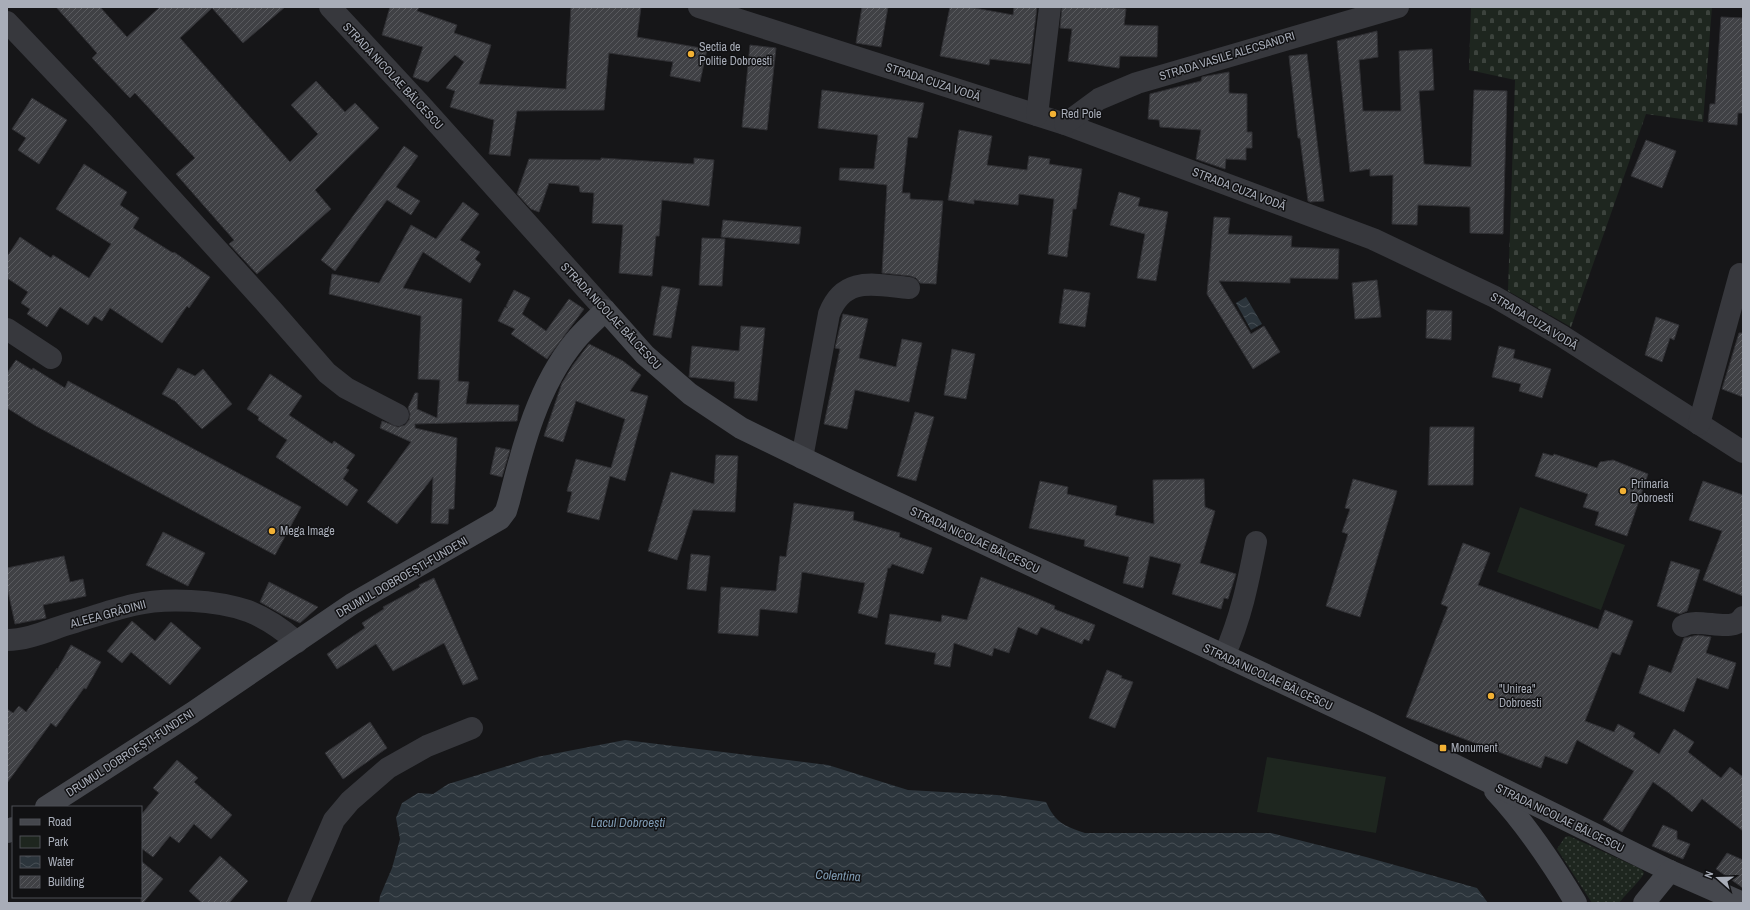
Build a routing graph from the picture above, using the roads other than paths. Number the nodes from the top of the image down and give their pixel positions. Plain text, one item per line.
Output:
1 (330, 7) edge
2 (699, 7) edge
3 (1050, 7) edge
4 (1398, 7) edge
5 (1350, 14) edge
6 (7, 22) edge
7 (1037, 115) junction
8 (1065, 124) junction
9 (1740, 274) dead end
10 (909, 288) dead end
11 (605, 310) junction
12 (7, 329) edge
13 (51, 358) dead end
14 (398, 415) dead end
15 (1698, 424) junction
16 (1743, 452) edge
17 (802, 458) junction
18 (1256, 542) dead end
19 (1743, 617) edge
20 (1683, 626) dead end
21 (7, 640) edge
22 (297, 642) junction
23 (1224, 656) junction
24 (472, 728) dead end
25 (1484, 780) junction
26 (48, 806) edge
27 (1670, 871) junction
28 (298, 903) edge
29 (1576, 903) edge
30 (1644, 903) edge
31 (1743, 903) edge

1 - 11 street, STRADA NICOLAE BĂLCESCU
2 - 7 street, STRADA CUZA VODĂ
3 - 7 street
4 - 5 street, STRADA VASILE ALECSANDRI
5 - 8 street, STRADA VASILE ALECSANDRI
6 - 14 street
7 - 8 street, STRADA CUZA VODĂ
8 - 15 street, STRADA CUZA VODĂ
9 - 15 street
10 - 17 street
11 - 17 street, STRADA NICOLAE BĂLCESCU
11 - 22 street, DRUMUL DOBROEȘTI-FUNDENI
12 - 13 street
15 - 16 street, STRADA CUZA VODĂ
17 - 23 street, STRADA NICOLAE BĂLCESCU
18 - 23 street
19 - 20 street
21 - 22 street, ALEEA GRĂDINII
22 - 26 street, DRUMUL DOBROEȘTI-FUNDENI
23 - 25 street, STRADA NICOLAE BĂLCESCU
24 - 28 street
25 - 27 street, STRADA NICOLAE BĂLCESCU
25 - 29 street
27 - 30 street
27 - 31 street, STRADA NICOLAE BĂLCESCU

